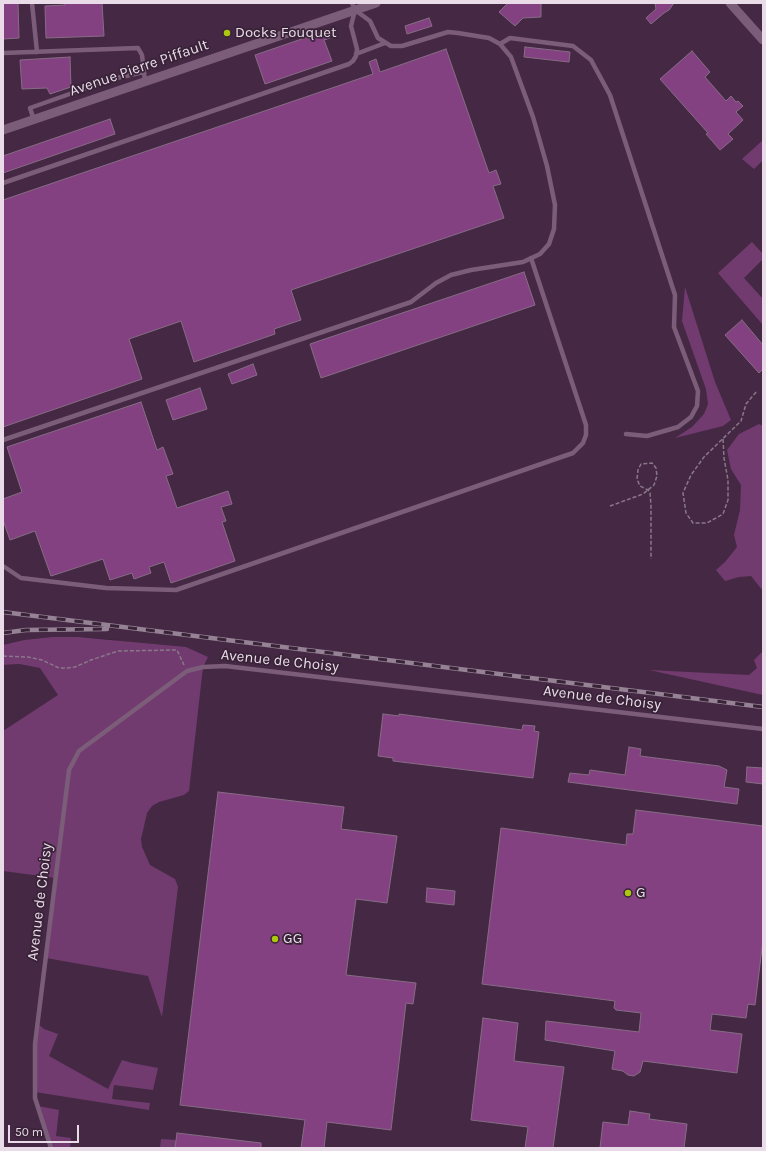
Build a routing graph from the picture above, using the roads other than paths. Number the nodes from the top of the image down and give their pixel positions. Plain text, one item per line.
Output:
1 (32, 3) edge
2 (376, 3) edge
3 (730, 3) edge
4 (354, 7) edge
5 (763, 40) edge
6 (385, 43) junction
7 (500, 44) junction
8 (37, 52) junction
9 (3, 53) edge
10 (356, 54) junction
11 (145, 77) junction
12 (34, 120) junction
13 (3, 130) edge
14 (3, 183) edge
15 (531, 258) junction
16 (626, 434) dead end
17 (3, 440) edge
18 (3, 566) edge
19 (763, 728) edge
20 (51, 1148) edge

1 - 8 lane
2 - 4 street, Avenue Pierre Piffault
3 - 5 street
4 - 6 lane
4 - 10 lane
4 - 11 street, Avenue Pierre Piffault
6 - 7 lane
6 - 10 lane
7 - 15 lane
7 - 16 lane
8 - 9 lane
8 - 11 lane
10 - 14 lane
11 - 12 street, Avenue Pierre Piffault
11 - 12 lane
12 - 13 street, Avenue Pierre Piffault
15 - 17 lane
15 - 18 lane
19 - 20 lane, Avenue de Choisy

